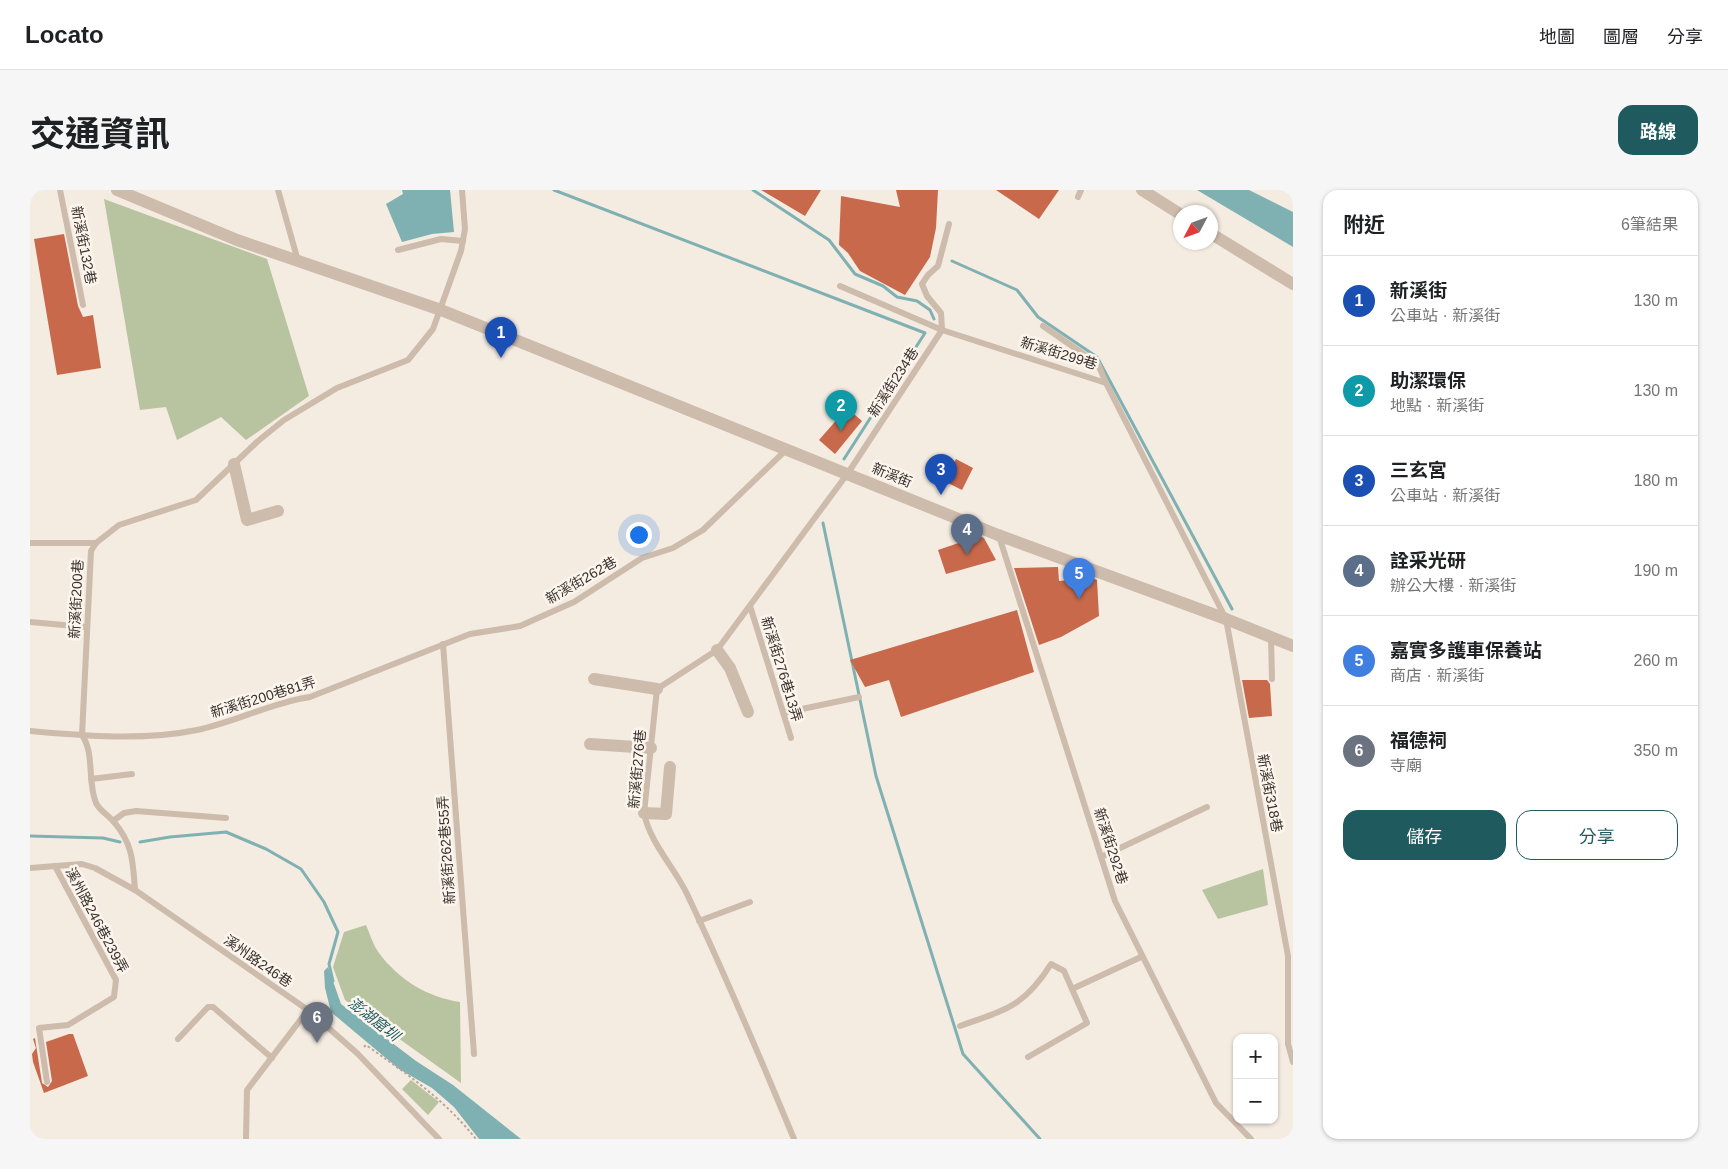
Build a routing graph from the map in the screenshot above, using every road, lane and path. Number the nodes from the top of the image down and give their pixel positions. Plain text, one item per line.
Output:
1 (60, 190) edge
2 (117, 190) edge
3 (278, 190) edge
4 (462, 190) edge
5 (1081, 190) edge
6 (1142, 190) edge
7 (1078, 197) dead end
8 (1173, 210) edge
9 (948, 224) dead end
10 (1218, 238) edge
11 (463, 241) junction
12 (398, 250) dead end
13 (298, 261) junction
14 (1293, 284) edge
15 (840, 286) dead end
16 (83, 305) dead end
17 (441, 310) junction
18 (1043, 326) dead end
19 (942, 330) junction
20 (1106, 383) junction
21 (786, 450) junction
22 (234, 464) junction
23 (848, 473) junction
24 (278, 511) dead end
25 (998, 535) junction
26 (30, 543) edge
27 (96, 543) junction
28 (750, 606) junction
29 (1226, 619) junction
30 (30, 622) edge
31 (86, 627) junction
32 (1271, 637) junction
33 (443, 644) junction
34 (1293, 646) edge
35 (717, 650) junction
36 (594, 679) dead end
37 (1272, 679) dead end
38 (657, 689) junction
39 (859, 697) dead end
40 (748, 712) dead end
41 (782, 712) junction
42 (30, 731) edge
43 (82, 735) junction
44 (791, 738) dead end
45 (590, 744) dead end
46 (651, 748) junction
47 (670, 767) dead end
48 (132, 774) dead end
49 (91, 779) junction
50 (1207, 807) dead end
51 (644, 813) junction
52 (226, 818) dead end
53 (113, 822) junction
54 (1101, 857) junction
55 (55, 866) junction
56 (30, 868) edge
57 (135, 890) junction
58 (750, 902) dead end
59 (699, 921) junction
60 (1141, 956) junction
61 (1072, 989) junction
62 (308, 1010) junction
63 (960, 1026) dead end
64 (1291, 1026) edge
65 (178, 1039) dead end
66 (358, 1054) junction
67 (474, 1054) dead end
68 (1028, 1057) dead end
69 (272, 1058) junction
70 (1293, 1062) edge
71 (47, 1082) dead end
72 (246, 1139) edge
73 (439, 1139) edge
74 (476, 1139) edge
75 (794, 1139) edge
76 (1252, 1139) edge

1 - 16 lane, 新溪街132巷
2 - 13 street, 新溪街
3 - 13 lane
4 - 11 lane, 新溪街200巷
5 - 7 lane
6 - 8 street
9 - 19 lane
10 - 14 street
11 - 12 lane
11 - 17 lane, 新溪街200巷
13 - 17 street, 新溪街
15 - 19 lane, 新溪街299巷
17 - 21 street, 新溪街
17 - 22 lane, 新溪街200巷
18 - 20 lane
19 - 20 lane, 新溪街299巷
19 - 23 lane, 新溪街234巷
20 - 29 lane, 新溪街299巷
21 - 23 street, 新溪街
21 - 33 lane, 新溪街262巷
22 - 24 street
22 - 27 lane, 新溪街200巷
23 - 25 street, 新溪街
23 - 28 lane
25 - 29 street, 新溪街
25 - 54 lane, 新溪街292巷
26 - 27 lane
27 - 31 lane, 新溪街200巷
28 - 35 lane
28 - 41 lane, 新溪街276巷13弄
29 - 32 street, 新溪街
29 - 64 lane, 新溪街318巷
30 - 31 lane
31 - 43 lane, 新溪街200巷
32 - 34 street, 新溪街
32 - 37 lane
33 - 43 lane, 新溪街200巷81弄
33 - 67 lane, 新溪街262巷55弄
35 - 38 lane
35 - 40 street
36 - 38 street
38 - 46 lane, 新溪街276巷
39 - 41 lane
41 - 44 lane, 新溪街276巷13弄
42 - 43 lane, 新溪街200巷81弄
43 - 49 lane, 新溪街200巷
45 - 46 street
46 - 51 lane, 新溪街276巷
47 - 51 street
48 - 49 lane
49 - 53 lane, 新溪街200巷
50 - 54 lane
51 - 59 lane, 新溪街276巷
52 - 53 lane
53 - 57 lane, 新溪街200巷
54 - 60 lane, 新溪街292巷
55 - 56 lane, 溪州路246巷
55 - 57 lane, 溪州路246巷
55 - 71 lane, 溪州路246巷239弄
57 - 62 lane, 溪州路246巷
58 - 59 lane
59 - 75 lane, 新溪街276巷
60 - 61 lane
60 - 76 lane, 新溪街292巷
61 - 63 lane
61 - 68 lane
62 - 66 lane, 溪州路246巷
62 - 69 lane
64 - 70 lane, 新溪街318巷
65 - 69 lane
66 - 73 lane, 溪州路246巷
66 - 74 path
69 - 72 lane

